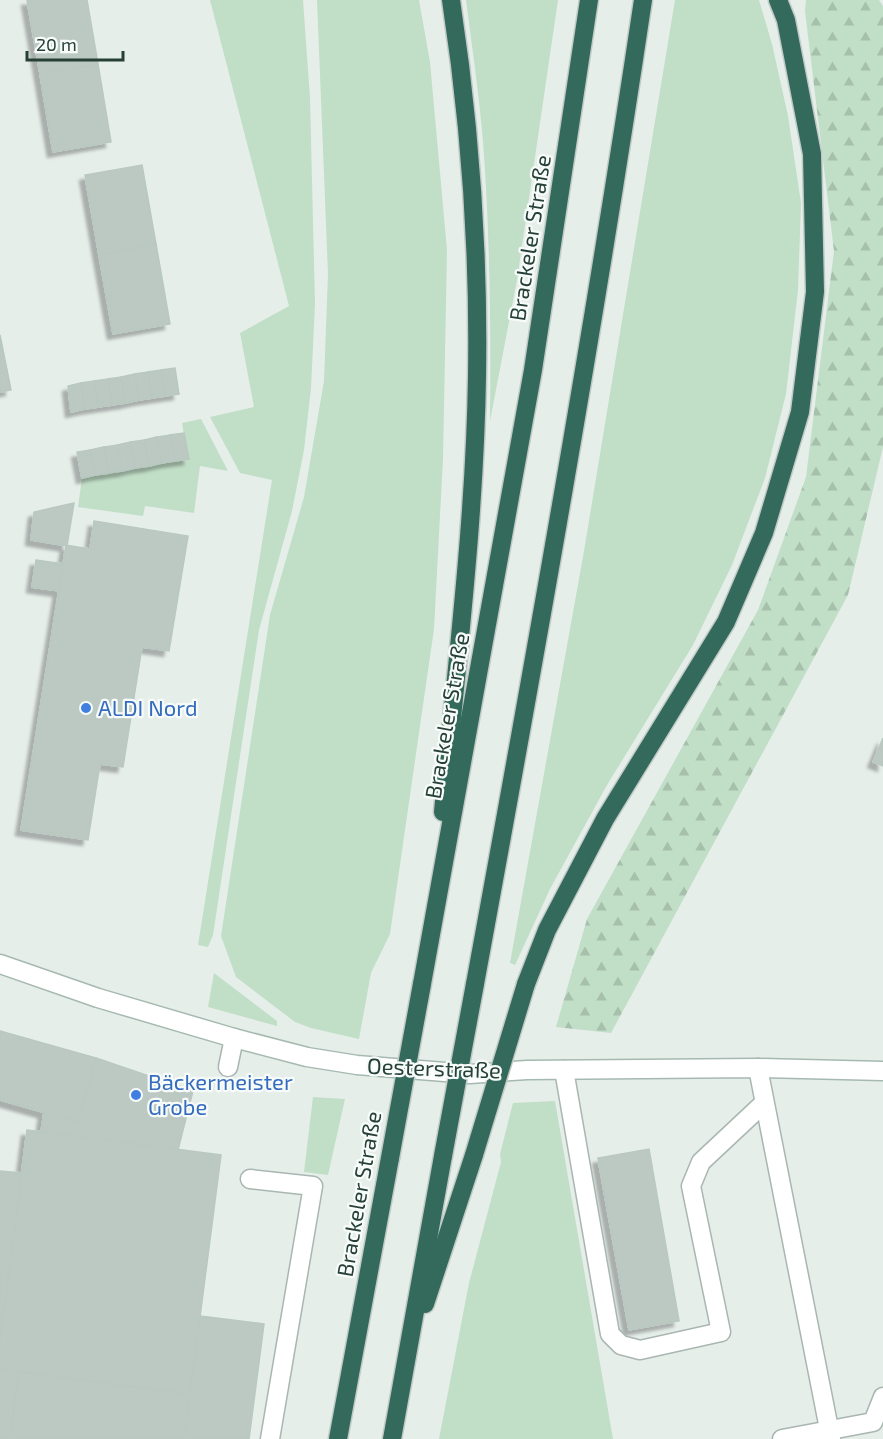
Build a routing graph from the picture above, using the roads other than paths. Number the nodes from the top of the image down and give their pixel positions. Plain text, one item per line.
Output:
1 (451, 0) edge
2 (589, 0) edge
3 (643, 0) edge
4 (778, 0) edge
5 (433, 922) junction
6 (0, 964) edge
7 (234, 1038) junction
8 (228, 1067) dead end
9 (758, 1068) junction
10 (564, 1070) junction
11 (883, 1071) edge
12 (765, 1103) junction
13 (250, 1179) dead end
14 (403, 1371) junction
15 (883, 1397) edge
16 (830, 1434) edge
17 (270, 1439) edge
18 (338, 1439) edge
19 (392, 1439) edge
20 (782, 1439) edge

1 - 5 highway
2 - 5 highway, Brackeler Straße
3 - 14 highway, bridge
4 - 14 highway, bridge
5 - 18 highway, Brackeler Straße, bridge
6 - 7 street, Oesterstraße
7 - 8 street
7 - 10 street, Oesterstraße
9 - 10 street, Oesterstraße
9 - 11 street, Oesterstraße
9 - 12 street
10 - 12 street
12 - 16 street
13 - 17 street
14 - 19 highway
15 - 16 street
16 - 20 street

